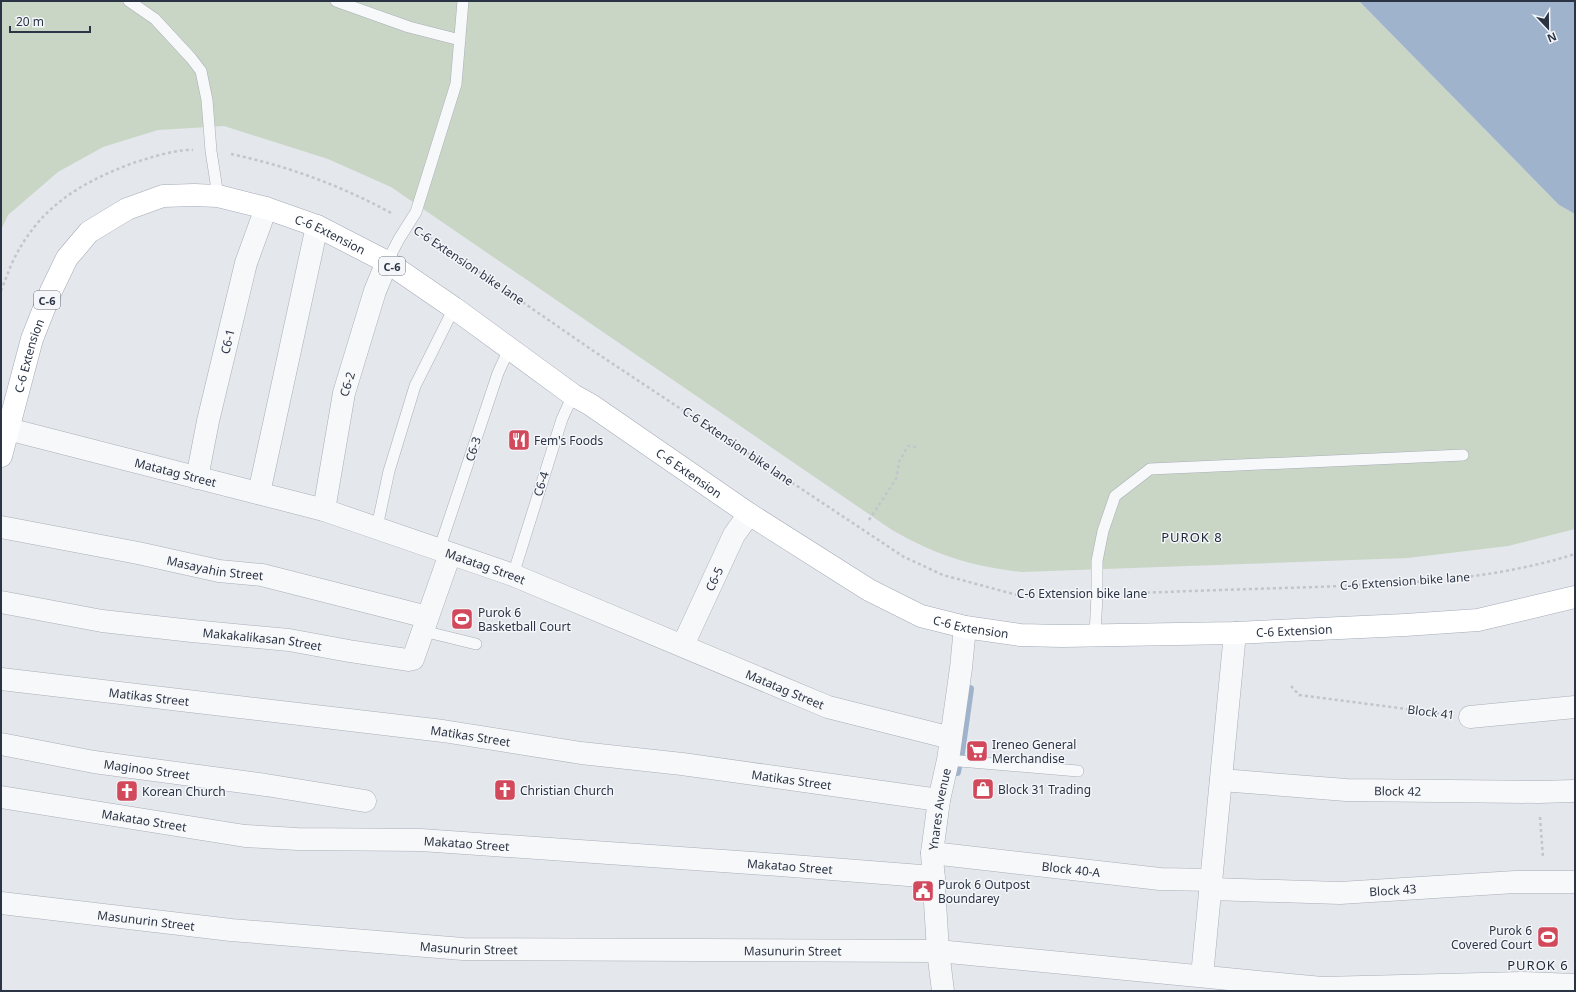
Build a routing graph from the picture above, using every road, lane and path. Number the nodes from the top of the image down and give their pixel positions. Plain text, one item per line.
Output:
1 (129, 1) edge
2 (336, 1) edge
3 (463, 1) edge
4 (460, 40) junction
5 (211, 151) junction
6 (218, 196) junction
7 (266, 208) junction
8 (409, 224) junction
9 (317, 226) junction
10 (387, 262) junction
11 (1, 291) edge
12 (454, 308) junction
13 (509, 349) junction
14 (582, 400) junction
15 (8, 429) junction
16 (918, 448) dead end
17 (1463, 455) dead end
18 (1, 456) edge
19 (197, 478) junction
20 (259, 493) junction
21 (324, 510) junction
22 (749, 514) junction
23 (868, 520) dead end
24 (1, 527) edge
25 (377, 527) junction
26 (445, 552) junction
27 (1575, 554) edge
28 (513, 575) junction
29 (1097, 595) junction
30 (1575, 597) edge
31 (1, 602) edge
32 (425, 624) junction
33 (965, 627) junction
34 (1235, 633) junction
35 (1095, 635) junction
36 (476, 644) dead end
37 (683, 645) junction
38 (1, 679) edge
39 (1291, 686) dead end
40 (1575, 707) edge
41 (1470, 717) joint
42 (951, 738) junction
43 (1, 744) edge
44 (948, 760) junction
45 (1078, 771) dead end
46 (1221, 780) junction
47 (1575, 791) edge
48 (1538, 792) junction
49 (1, 797) edge
50 (939, 800) junction
51 (365, 801) dead end
52 (932, 853) junction
53 (934, 877) junction
54 (1545, 882) junction
55 (1575, 882) edge
56 (1211, 885) junction
57 (1, 904) edge
58 (938, 951) junction
59 (1211, 981) edge
60 (1575, 985) edge
61 (942, 991) edge

1 - 5 lane
2 - 4 lane
3 - 4 lane
4 - 8 lane
5 - 6 lane
5 - 8 path, C-6 Extension bike lane
5 - 11 path, C-6 Extension bike lane
6 - 7 main road, C-6 Extension / C-6
6 - 15 main road, C-6 Extension / C-6
7 - 9 main road, C-6 Extension / C-6
7 - 19 street, C6-1
8 - 10 lane
8 - 29 path, C-6 Extension bike lane
9 - 10 main road, C-6 Extension / C-6
9 - 20 street
10 - 12 main road, C-6 Extension / C-6
10 - 21 street, C6-2
12 - 13 main road, C-6 Extension / C-6
12 - 25 lane
13 - 14 main road, C-6 Extension / C-6
13 - 26 lane, C6-3
14 - 22 main road, C-6 Extension
14 - 28 lane, C6-4
15 - 18 main road, C-6 Extension / C-6
15 - 19 street, Matatag Street
16 - 23 path
17 - 29 lane
19 - 20 street, Matatag Street
20 - 21 street, Matatag Street
21 - 25 street, Matatag Street
22 - 33 main road, C-6 Extension
22 - 37 street, C6-5
24 - 32 street, Masayahin Street
25 - 26 street, Matatag Street
26 - 28 street, Matatag Street
26 - 32 street, Makakalikasan Street
27 - 29 path, C-6 Extension bike lane
28 - 37 street, Matatag Street
29 - 35 lane
30 - 34 main road, C-6 Extension
31 - 32 street, Makakalikasan Street
32 - 36 lane
33 - 35 main road, C-6 Extension
33 - 42 street, Ynares Avenue
34 - 35 main road, C-6 Extension
34 - 46 street
37 - 42 street, Matatag Street
38 - 50 street, Matikas Street
39 - 41 path, Block 41
40 - 41 street, Block 41
42 - 44 street, Ynares Avenue
43 - 51 street, Maginoo Street
44 - 45 lane
44 - 50 street, Ynares Avenue
46 - 48 street, Block 42
46 - 56 street
47 - 48 street, Block 42
48 - 54 path
49 - 53 street, Makatao Street
50 - 52 street, Ynares Avenue
52 - 53 street, Ynares Avenue
52 - 56 street, Block 40-A
53 - 58 street, Ynares Avenue
54 - 55 street, Block 43
54 - 56 street, Block 43
56 - 59 street
57 - 58 street, Masunurin Street
58 - 59 street
58 - 61 street, Ynares Avenue
59 - 60 street

